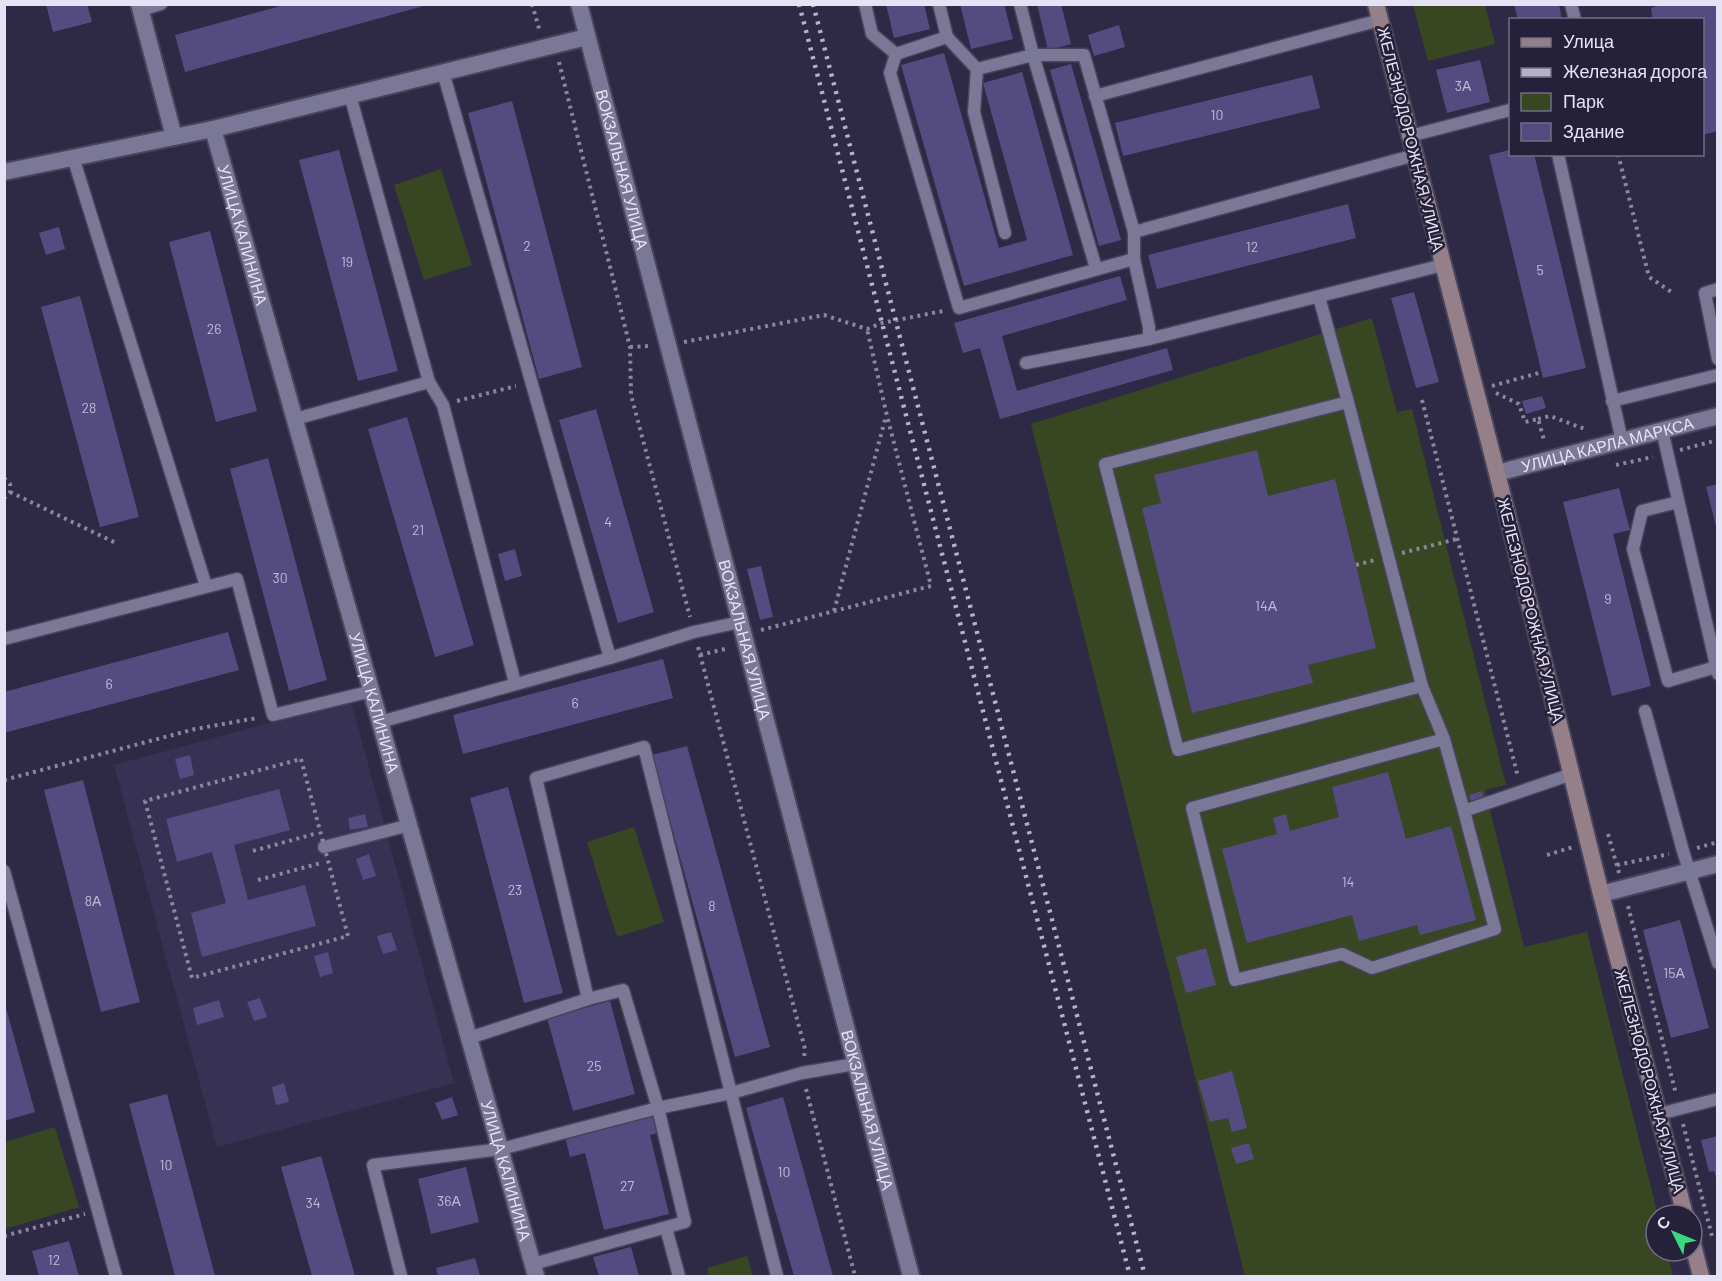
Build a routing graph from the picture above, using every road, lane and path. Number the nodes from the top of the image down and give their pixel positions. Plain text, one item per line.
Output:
1 (161, 4) edge
2 (579, 4) edge
3 (865, 4) edge
4 (939, 4) edge
5 (1020, 4) edge
6 (140, 7) edge
7 (1378, 12) edge
8 (587, 37) junction
9 (947, 37) junction
10 (897, 54) junction
11 (1033, 55) junction
12 (977, 69) junction
13 (443, 72) junction
14 (350, 95) junction
15 (1095, 96) junction
16 (1509, 110) edge
17 (213, 129) junction
18 (1410, 136) junction
19 (174, 137) junction
20 (1415, 155) junction
21 (1558, 156) edge
22 (1618, 156) edge
23 (73, 157) junction
24 (4, 172) edge
25 (1134, 232) junction
26 (1005, 233) dead end
27 (1134, 259) junction
28 (1443, 265) junction
29 (1096, 268) junction
30 (1718, 289) edge
31 (1673, 293) dead end
32 (1319, 297) junction
33 (959, 308) junction
34 (867, 329) junction
35 (1149, 339) junction
36 (668, 346) junction
37 (630, 347) dead end
38 (1718, 359) edge
39 (1026, 363) dead end
40 (1542, 372) dead end
41 (1489, 374) dead end
42 (1718, 375) edge
43 (429, 382) junction
44 (531, 382) junction
45 (1492, 386) junction
46 (1494, 392) junction
47 (1422, 400) dead end
48 (1612, 401) junction
49 (1348, 402) junction
50 (1496, 403) dead end
51 (443, 405) junction
52 (887, 416) junction
53 (1718, 416) edge
54 (295, 419) junction
55 (1538, 419) junction
56 (1617, 422) junction
57 (1585, 429) junction
58 (1662, 430) junction
59 (1575, 432) dead end
60 (1554, 437) dead end
61 (1544, 440) junction
62 (1622, 441) junction
63 (1535, 442) dead end
64 (1497, 473) junction
65 (4, 478) edge
66 (10, 492) junction
67 (4, 498) edge
68 (1678, 502) junction
69 (118, 544) dead end
70 (206, 586) junction
71 (834, 611) junction
72 (740, 622) junction
73 (4, 639) edge
74 (746, 644) junction
75 (700, 655) dead end
76 (610, 658) junction
77 (1717, 670) edge
78 (515, 683) junction
79 (1422, 686) junction
80 (372, 691) junction
81 (1645, 711) dead end
82 (273, 715) junction
83 (380, 722) junction
84 (1444, 740) junction
85 (1572, 774) junction
86 (1518, 777) dead end
87 (4, 780) edge
88 (1464, 811) junction
89 (410, 825) junction
90 (321, 832) junction
91 (324, 847) junction
92 (253, 850) dead end
93 (329, 861) junction
94 (1718, 864) edge
95 (1617, 865) dead end
96 (4, 871) edge
97 (1690, 871) junction
98 (258, 880) dead end
99 (1623, 888) junction
100 (1601, 894) junction
101 (1718, 963) edge
102 (588, 999) junction
103 (470, 1038) junction
104 (855, 1064) junction
105 (731, 1093) junction
106 (1718, 1099) edge
107 (658, 1108) junction
108 (1680, 1109) junction
109 (1659, 1114) junction
110 (501, 1149) junction
111 (1682, 1203) edge
112 (99, 1209) junction
113 (666, 1228) junction
114 (4, 1236) edge
115 (1715, 1246) dead end
116 (535, 1270) edge
117 (116, 1276) edge
118 (401, 1276) edge
119 (680, 1276) edge
120 (777, 1276) edge
121 (911, 1276) edge

1 - 6 lane
2 - 8 street, ВОКЗАЛЬНАЯ УЛИЦА
3 - 10 lane
4 - 9 lane
5 - 11 lane
6 - 19 street
7 - 15 lane
7 - 18 main road, ЖЕЛЕЗНОДОРОЖНАЯ УЛИЦА
8 - 13 street
8 - 36 street, ВОКЗАЛЬНАЯ УЛИЦА
9 - 10 lane
9 - 12 lane
10 - 33 lane
11 - 12 lane
11 - 15 lane
11 - 29 lane
12 - 26 lane
13 - 14 street
13 - 44 lane
14 - 17 street
14 - 43 lane
15 - 25 lane
16 - 18 lane
17 - 19 street
17 - 54 street, УЛИЦА КАЛИНИНА
18 - 20 main road, ЖЕЛЕЗНОДОРОЖНАЯ УЛИЦА
19 - 23 street
20 - 25 lane
20 - 28 main road, ЖЕЛЕЗНОДОРОЖНАЯ УЛИЦА
21 - 48 lane
22 - 31 path
23 - 24 street
23 - 70 lane
25 - 27 lane
27 - 29 lane
27 - 35 lane
28 - 32 lane
28 - 64 main road, ЖЕЛЕЗНОДОРОЖНАЯ УЛИЦА
29 - 33 lane
30 - 38 lane
32 - 35 lane
32 - 49 lane
33 - 34 path
34 - 36 path
34 - 52 path
35 - 39 lane
36 - 37 path
36 - 72 street, ВОКЗАЛЬНАЯ УЛИЦА
40 - 45 path
41 - 45 path
42 - 48 lane
43 - 51 lane
43 - 54 lane
44 - 51 path
44 - 76 lane
45 - 46 path
46 - 50 path
46 - 55 path
47 - 86 path
48 - 56 lane
49 - 79 lane
49 - 79 lane
51 - 78 lane
52 - 71 path
52 - 71 path
53 - 58 street, УЛИЦА КАРЛА МАРКСА
54 - 80 street, УЛИЦА КАЛИНИНА
55 - 57 path
55 - 61 path
56 - 57 path
56 - 62 lane
57 - 59 path
58 - 62 street, УЛИЦА КАРЛА МАРКСА
58 - 68 lane
60 - 61 path
61 - 63 path
62 - 64 street, УЛИЦА КАРЛА МАРКСА
64 - 85 main road, ЖЕЛЕЗНОДОРОЖНАЯ УЛИЦА
65 - 66 path
66 - 67 path
66 - 69 path
68 - 77 lane
68 - 77 lane
70 - 73 lane
70 - 82 lane
71 - 74 path
72 - 74 street, ВОКЗАЛЬНАЯ УЛИЦА
72 - 76 lane
74 - 75 path
74 - 104 street, ВОКЗАЛЬНАЯ УЛИЦА
76 - 78 lane
78 - 83 lane
79 - 84 lane
80 - 82 lane
80 - 83 street, УЛИЦА КАЛИНИНА
81 - 97 lane
82 - 87 path
83 - 89 street, УЛИЦА КАЛИНИНА
84 - 88 lane
84 - 88 lane
85 - 88 lane
85 - 100 main road, ЖЕЛЕЗНОДОРОЖНАЯ УЛИЦА
89 - 91 lane
89 - 103 street, УЛИЦА КАЛИНИНА
90 - 91 path
90 - 92 path
90 - 93 path
91 - 93 path
93 - 98 path
94 - 97 street
95 - 99 path
96 - 112 lane
97 - 99 street
97 - 101 lane
99 - 100 street
99 - 108 path
100 - 109 main road, ЖЕЛЕЗНОДОРОЖНАЯ УЛИЦА
102 - 103 lane
102 - 105 lane
102 - 107 lane
103 - 110 street, УЛИЦА КАЛИНИНА
104 - 105 lane
104 - 121 street, ВОКЗАЛЬНАЯ УЛИЦА
105 - 107 lane
105 - 120 lane
106 - 108 lane
107 - 110 lane
107 - 113 lane
108 - 109 lane
108 - 115 path
109 - 111 main road, ЖЕЛЕЗНОДОРОЖНАЯ УЛИЦА
110 - 116 street, УЛИЦА КАЛИНИНА
110 - 118 lane
112 - 114 path
112 - 117 lane
113 - 116 lane
113 - 119 lane

